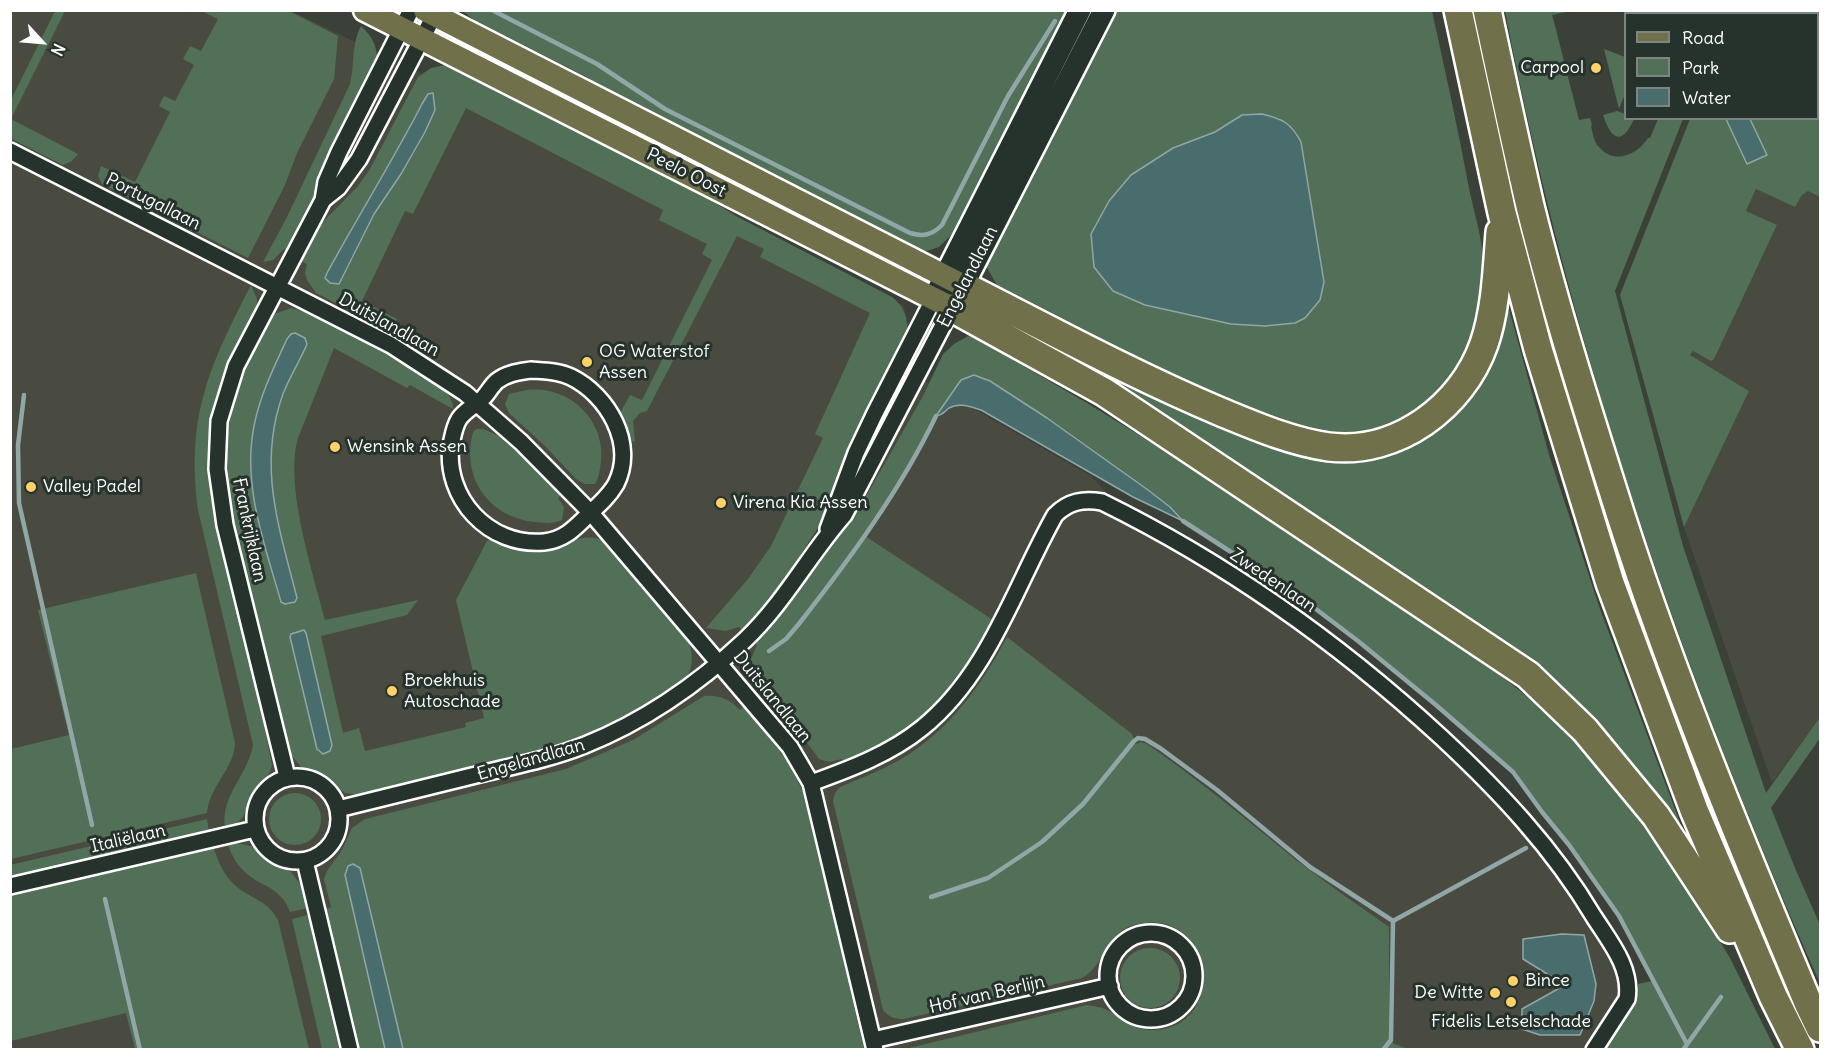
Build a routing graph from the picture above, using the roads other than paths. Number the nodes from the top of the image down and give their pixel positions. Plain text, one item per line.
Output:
1 (365, 10) edge
2 (1080, 10) edge
3 (1104, 10) edge
4 (1458, 10) edge
5 (1487, 10) edge
6 (432, 12) edge
7 (411, 26) edge
8 (10, 152) edge
9 (323, 200) junction
10 (1502, 213) junction
11 (278, 287) junction
12 (949, 292) junction
13 (477, 403) junction
14 (591, 513) junction
15 (825, 537) junction
16 (718, 663) junction
17 (287, 777) junction
18 (811, 783) junction
19 (338, 809) junction
20 (255, 829) junction
21 (305, 861) junction
22 (10, 886) edge
23 (1110, 986) junction
24 (1773, 996) junction
25 (1821, 1028) edge
26 (874, 1045) edge
27 (350, 1050) edge
28 (1594, 1050) edge
29 (1800, 1050) edge

1 - 7 main road, Peelo Oost
2 - 12 main road, Engelandlaan
3 - 12 main road, Engelandlaan
4 - 10 highway
5 - 25 highway
6 - 7 street, Peelo Oost
6 - 12 main road, Peelo Oost
7 - 9 street, Frankrijklaan
7 - 9 street, Frankrijklaan
7 - 12 main road, Peelo Oost
8 - 11 street, Portugallaan
9 - 11 street, Frankrijklaan
10 - 12 highway
10 - 24 highway
11 - 13 street, Duitslandlaan
11 - 17 street, Frankrijklaan
12 - 15 street, Engelandlaan
12 - 15 street, Engelandlaan
12 - 24 highway
13 - 14 street, Duitslandlaan
13 - 14 street
13 - 14 street
14 - 16 street, Duitslandlaan
15 - 16 street, Engelandlaan
16 - 18 street, Duitslandlaan
16 - 19 street, Engelandlaan
17 - 19 street
17 - 20 street
18 - 26 street, Duitslandlaan
18 - 28 street, Zwedenlaan
19 - 21 street
20 - 21 street
20 - 22 street, Italiëlaan
21 - 27 street
23 - 23 street
23 - 26 street, Hof van Berlijn
24 - 29 highway

